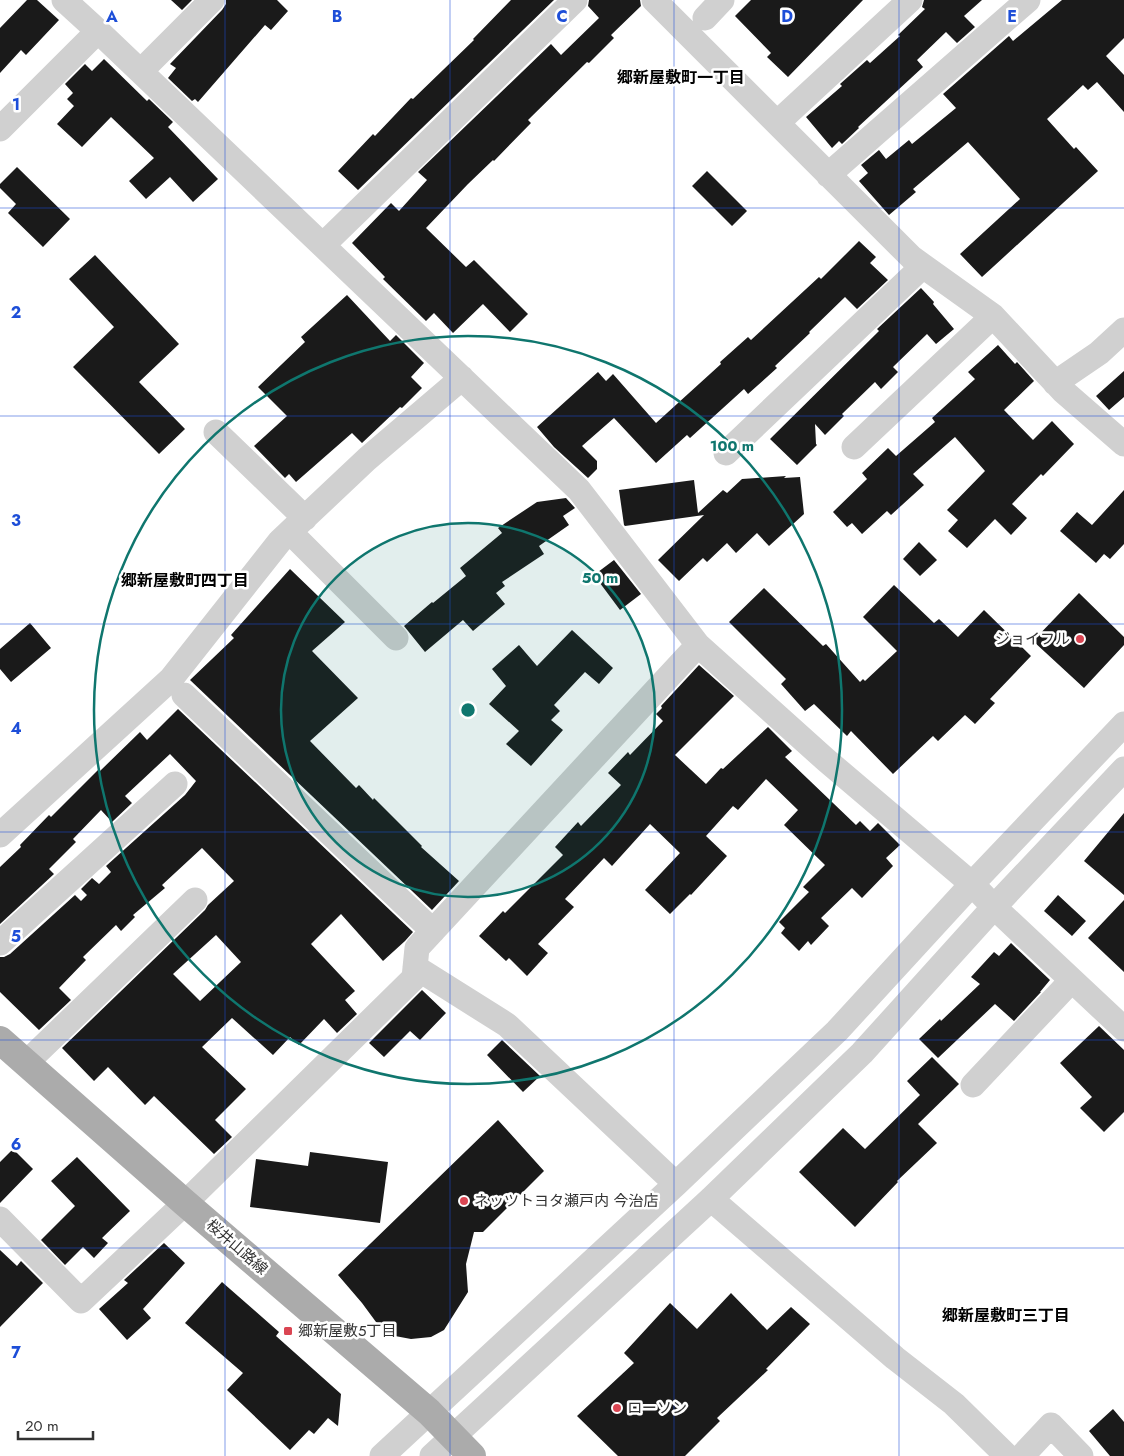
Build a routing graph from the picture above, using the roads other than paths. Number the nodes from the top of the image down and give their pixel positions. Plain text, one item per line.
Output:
1 (64, 0) edge
2 (212, 0) edge
3 (575, 0) edge
4 (654, 0) edge
5 (722, 0) edge
6 (910, 0) edge
7 (1028, 0) edge
8 (705, 18) dead end
9 (98, 31) junction
10 (141, 71) junction
11 (777, 123) junction
12 (0, 129) edge
13 (828, 175) junction
14 (323, 245) junction
15 (923, 266) junction
16 (993, 316) junction
17 (1124, 330) edge
18 (462, 378) junction
19 (1055, 383) junction
20 (216, 432) dead end
21 (1124, 444) edge
22 (854, 447) dead end
23 (726, 453) dead end
24 (297, 525) junction
25 (396, 638) dead end
26 (698, 646) junction
27 (184, 695) dead end
28 (1124, 724) edge
29 (1124, 769) edge
30 (175, 784) dead end
31 (0, 835) edge
32 (972, 884) junction
33 (195, 900) dead end
34 (994, 907) junction
35 (433, 931) junction
36 (0, 944) edge
37 (415, 967) junction
38 (1072, 980) junction
39 (1124, 1029) edge
40 (0, 1040) edge
41 (26, 1063) junction
42 (973, 1085) dead end
43 (676, 1184) junction
44 (711, 1199) junction
45 (185, 1202) junction
46 (0, 1219) edge
47 (429, 1412) junction
48 (453, 1436) junction
49 (382, 1456) edge
50 (432, 1456) edge
51 (472, 1456) edge
52 (1007, 1456) edge
53 (1022, 1456) edge
54 (1081, 1456) edge

1 - 9 street
2 - 10 street
3 - 14 street
4 - 11 street
5 - 8 street
6 - 11 street
7 - 13 street
9 - 10 street
9 - 12 street
10 - 14 street
11 - 13 street
13 - 15 street
14 - 18 street
15 - 16 street
15 - 23 street
16 - 19 street
16 - 22 street
17 - 19 street
18 - 24 street
18 - 26 street
19 - 21 street
20 - 24 street
24 - 25 street
24 - 31 street
26 - 32 street
26 - 35 street
27 - 35 street
28 - 32 street
29 - 34 street
30 - 36 street
32 - 34 street
32 - 43 street
33 - 41 street
34 - 38 street
34 - 44 street
35 - 37 street
37 - 43 street
37 - 45 street
38 - 39 street
38 - 42 street
40 - 41 main road, 桜井山路線
41 - 45 main road, 桜井山路線
43 - 47 street
44 - 48 street
44 - 52 street
45 - 46 street
45 - 47 main road, 桜井山路線
47 - 48 main road, 桜井山路線
47 - 49 street
48 - 50 street
48 - 51 main road, 桜井山路線
53 - 54 street

